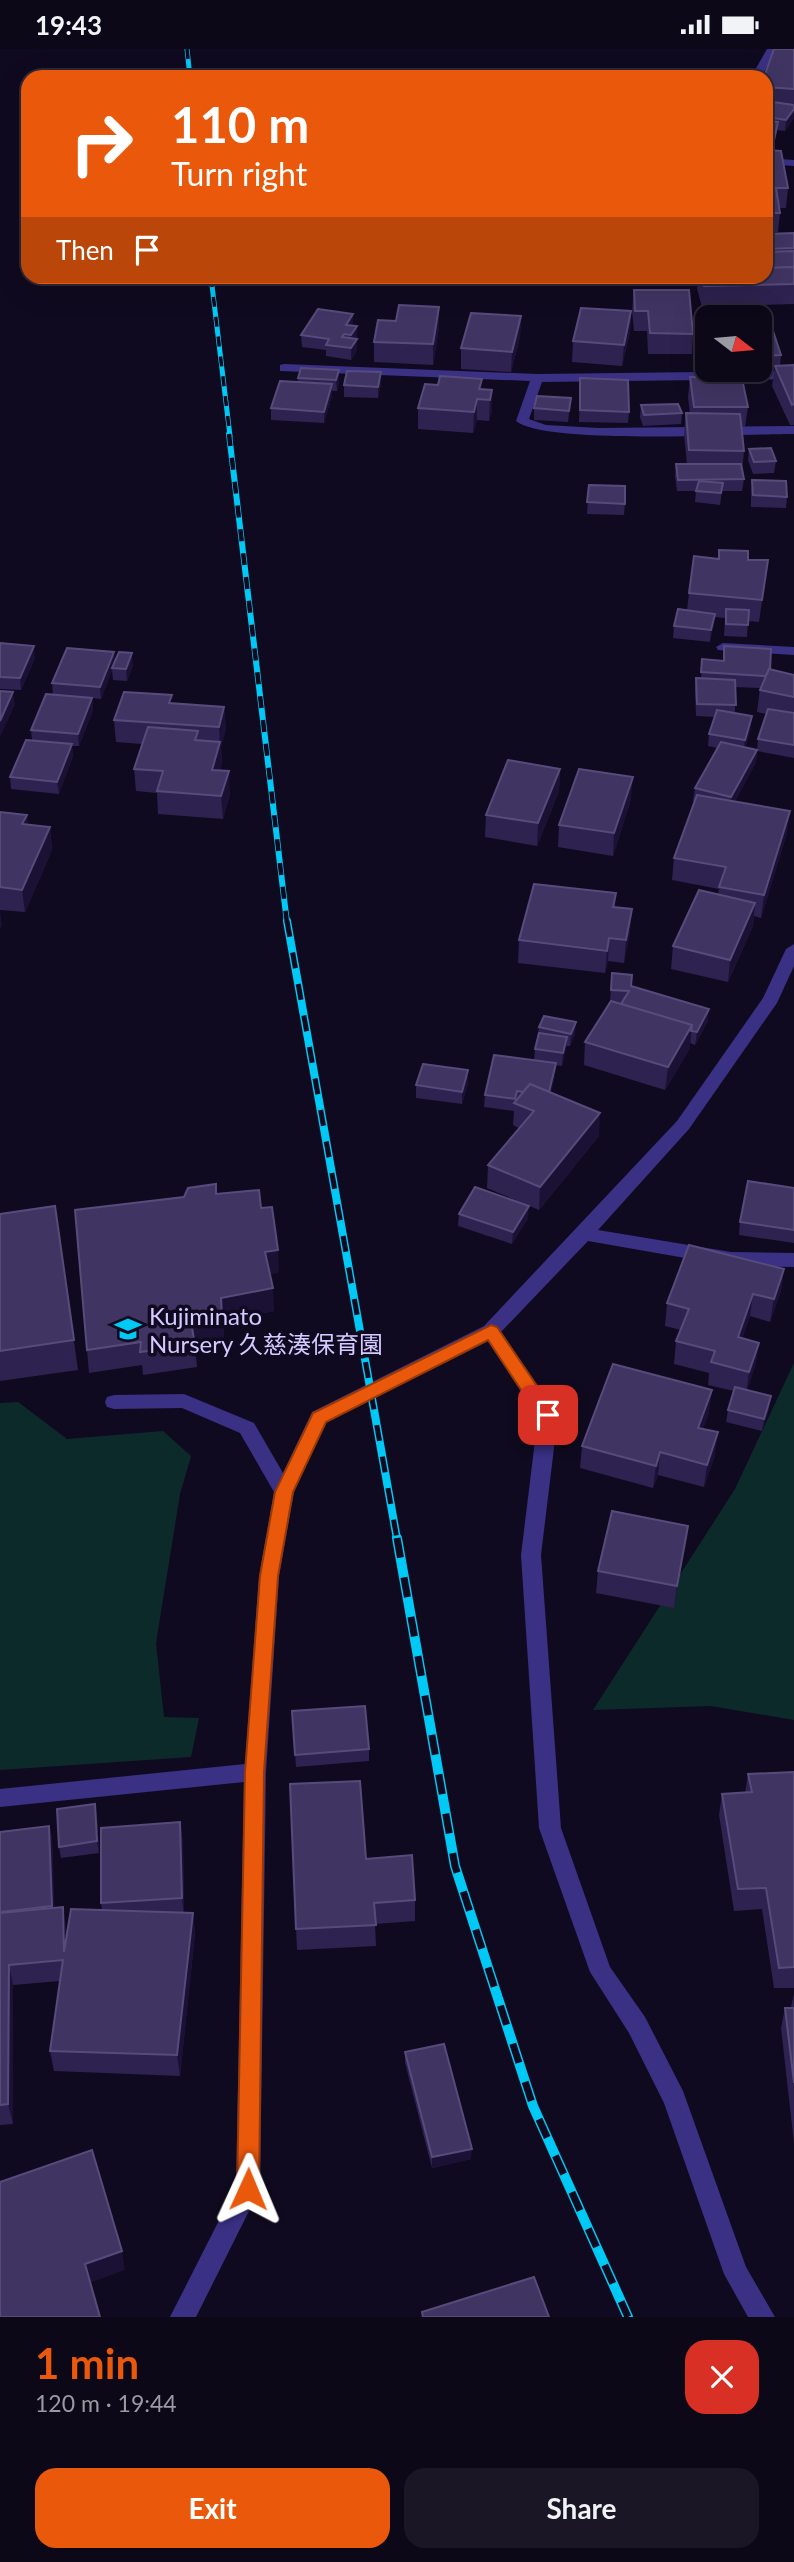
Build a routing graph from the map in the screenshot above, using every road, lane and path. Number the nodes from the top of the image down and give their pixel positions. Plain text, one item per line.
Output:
1 (772, 49) edge
2 (759, 70) edge
3 (773, 162) edge
4 (794, 163) edge
5 (284, 368) dead end
6 (794, 375) edge
7 (537, 377) junction
8 (794, 430) edge
9 (723, 647) edge
10 (794, 651) edge
11 (794, 949) edge
12 (584, 1234) junction
13 (794, 1260) edge
14 (491, 1331) junction
15 (114, 1402) dead end
16 (284, 1492) junction
17 (255, 1772) junction
18 (0, 1798) edge
19 (183, 2317) edge
20 (762, 2317) edge

1 - 2 street
3 - 4 street
5 - 7 street
6 - 7 street
7 - 8 street
9 - 10 street
11 - 12 street
12 - 13 street
12 - 14 street
14 - 16 street
14 - 20 street
15 - 16 street
16 - 17 street
17 - 18 street
17 - 19 street

